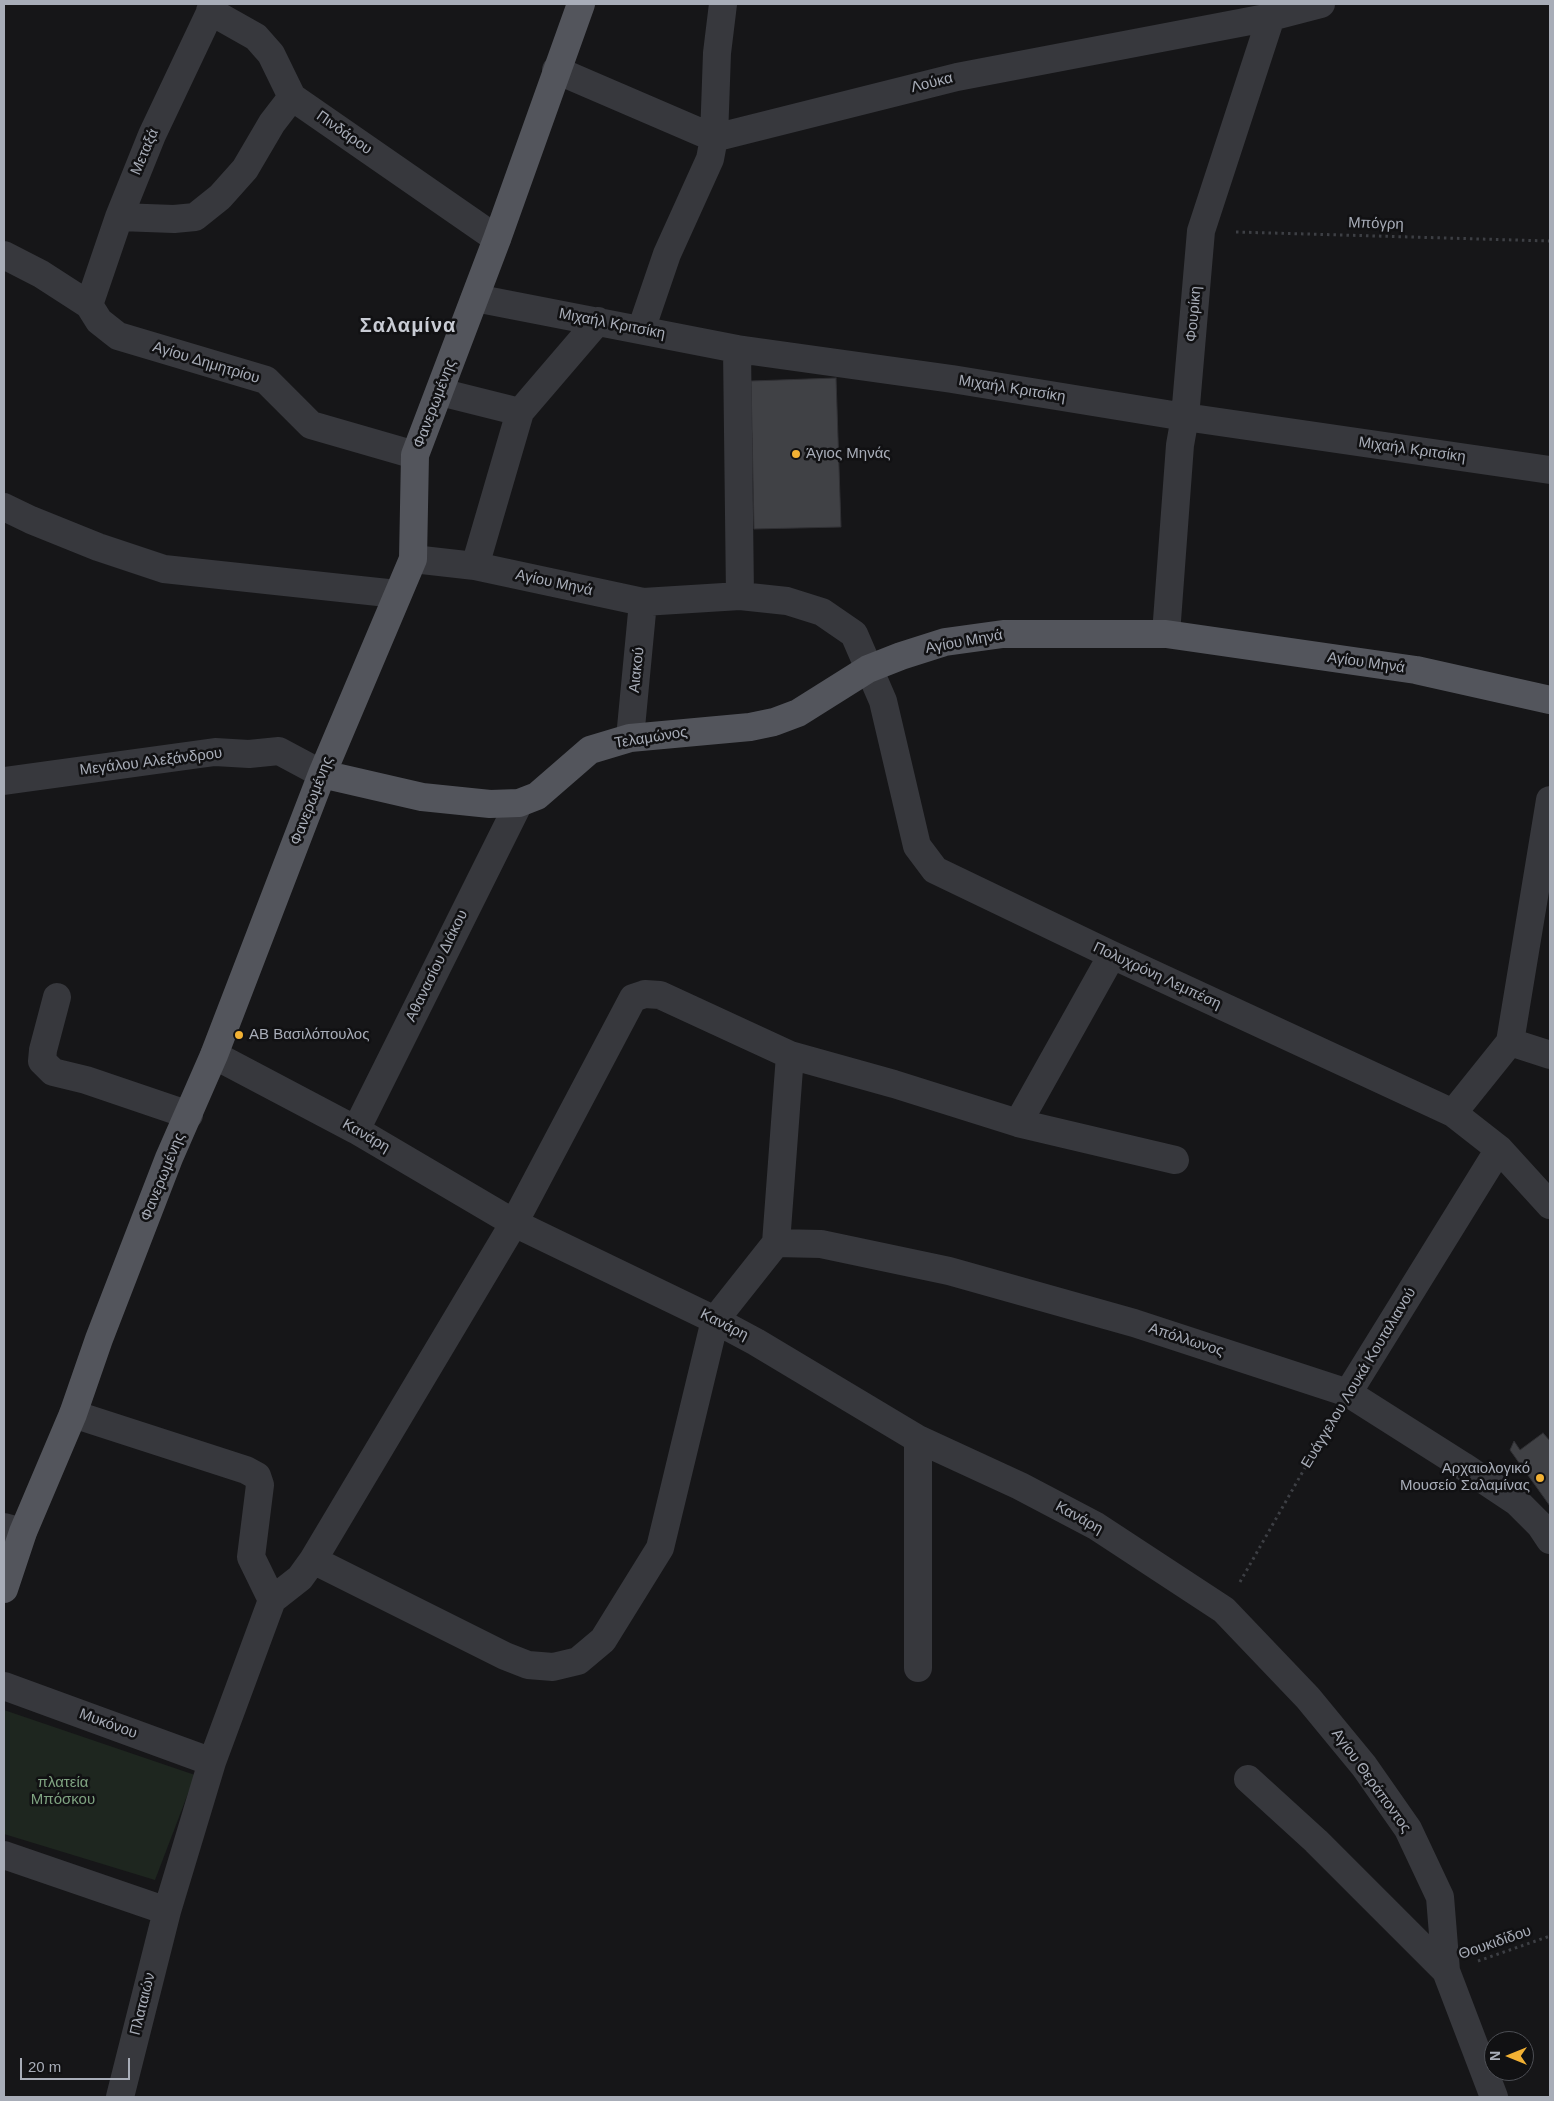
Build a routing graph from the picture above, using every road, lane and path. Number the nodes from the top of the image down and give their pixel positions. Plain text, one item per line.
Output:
1 (580, 4) edge
2 (723, 4) edge
3 (1321, 4) edge
4 (212, 8) edge
5 (1272, 10) edge
6 (556, 70) junction
7 (292, 97) junction
8 (714, 138) junction
9 (119, 217) junction
10 (1201, 231) junction
11 (497, 239) junction
12 (1550, 241) edge
13 (4, 255) edge
14 (475, 298) junction
15 (89, 305) junction
16 (598, 321) junction
17 (641, 330) junction
18 (737, 348) junction
19 (440, 392) junction
20 (520, 412) junction
21 (1185, 417) junction
22 (415, 455) junction
23 (1550, 470) edge
24 (4, 507) edge
25 (413, 559) junction
26 (475, 566) junction
27 (396, 594) junction
28 (740, 596) junction
29 (643, 602) junction
30 (1166, 634) junction
31 (868, 669) junction
32 (1550, 700) edge
33 (630, 738) junction
34 (322, 774) junction
35 (4, 781) edge
36 (1550, 800) edge
37 (519, 803) junction
38 (1112, 955) junction
39 (58, 998) dead end
40 (1510, 1042) junction
41 (214, 1055) junction
42 (790, 1055) junction
43 (1550, 1055) edge
44 (1453, 1113) junction
45 (189, 1115) junction
46 (1018, 1124) junction
47 (356, 1130) junction
48 (1499, 1149) junction
49 (1175, 1160) dead end
50 (1550, 1205) edge
51 (514, 1223) junction
52 (776, 1243) junction
53 (715, 1320) junction
54 (1348, 1393) junction
55 (73, 1414) junction
56 (918, 1439) junction
57 (14, 1529) edge
58 (1550, 1540) edge
59 (313, 1560) junction
60 (4, 1589) edge
61 (272, 1600) junction
62 (1224, 1610) junction
63 (918, 1668) dead end
64 (4, 1686) edge
65 (212, 1762) junction
66 (1248, 1779) dead end
67 (4, 1855) edge
68 (168, 1911) junction
69 (1550, 1936) edge
70 (1446, 1971) junction
71 (120, 2097) edge
72 (1494, 2097) edge

1 - 6 main road, Φανερωμένης
2 - 8 street
3 - 5 street, Λούκα
4 - 7 street, Πινδάρου
4 - 9 street, Μεταξά
5 - 8 street, Λούκα
5 - 10 street, Φουρίκη
6 - 8 street
6 - 11 main road, Φανερωμένης
7 - 9 street
7 - 11 street, Πινδάρου
8 - 17 street
9 - 15 street, Μεταξά
10 - 12 path, Μπόγρη
10 - 21 street, Φουρίκη
11 - 14 main road, Φανερωμένης
13 - 15 street, Αγίου Δημητρίου
14 - 16 street, Μιχαήλ Κριτσίκη
14 - 19 main road, Φανερωμένης
15 - 22 street, Αγίου Δημητρίου
16 - 17 street, Μιχαήλ Κριτσίκη
16 - 20 street
17 - 18 street, Μιχαήλ Κριτσίκη
18 - 21 street, Μιχαήλ Κριτσίκη
18 - 28 street
19 - 20 street
19 - 22 main road, Φανερωμένης
20 - 26 street
21 - 23 street, Μιχαήλ Κριτσίκη
21 - 30 street, Φουρίκη
22 - 25 main road, Φανερωμένης
24 - 27 street
25 - 26 street, Αγίου Μηνά
25 - 27 main road, Φανερωμένης
26 - 29 street, Αγίου Μηνά
27 - 34 main road, Φανερωμένης
28 - 29 street, Αγίου Μηνά
28 - 31 street, Αγίου Μηνά
29 - 33 street, Αιακού
30 - 31 main road, Αγίου Μηνά
30 - 32 main road, Αγίου Μηνά
31 - 33 main road, Τελαμώνος
31 - 38 street, Πολυχρόνη Λεμπέση
33 - 37 main road, Τελαμώνος
34 - 35 street, Μεγάλου Αλεξάνδρου
34 - 37 main road, Τελαμώνος
34 - 41 main road, Φανερωμένης
36 - 40 street
37 - 47 street, Αθανασίου Διάκου
38 - 44 street, Πολυχρόνη Λεμπέση
38 - 46 street
39 - 45 street
40 - 43 street
40 - 44 street
41 - 45 main road, Φανερωμένης
41 - 47 street, Κανάρη
42 - 46 street
42 - 51 street
42 - 52 street
44 - 48 street, Πολυχρόνη Λεμπέση
45 - 55 main road, Φανερωμένης
46 - 49 street
47 - 51 street, Κανάρη
48 - 50 street, Πολυχρόνη Λεμπέση
48 - 54 street, Ευάγγελου Λουκά Κουταλιανού
51 - 53 street, Κανάρη
51 - 59 street
52 - 53 street
52 - 54 street, Απόλλωνος
53 - 56 street, Κανάρη
53 - 59 street
54 - 58 street, Απόλλωνος
54 - 62 path, Ευάγγελου Λουκά Κουταλιανού
55 - 57 main road, Φανερωμένης
55 - 61 street
56 - 62 street, Κανάρη
56 - 63 street
57 - 60 main road, Φανερωμένης
59 - 61 street
61 - 65 street, Πλαταιών
62 - 70 street, Αγίου Θεράποντος
64 - 65 street, Μυκόνου
65 - 68 street, Πλαταιών
66 - 70 street
67 - 68 street
68 - 71 street, Πλαταιών
69 - 70 path, Θουκιδίδου
70 - 72 street, Αγίου Θεράποντος

